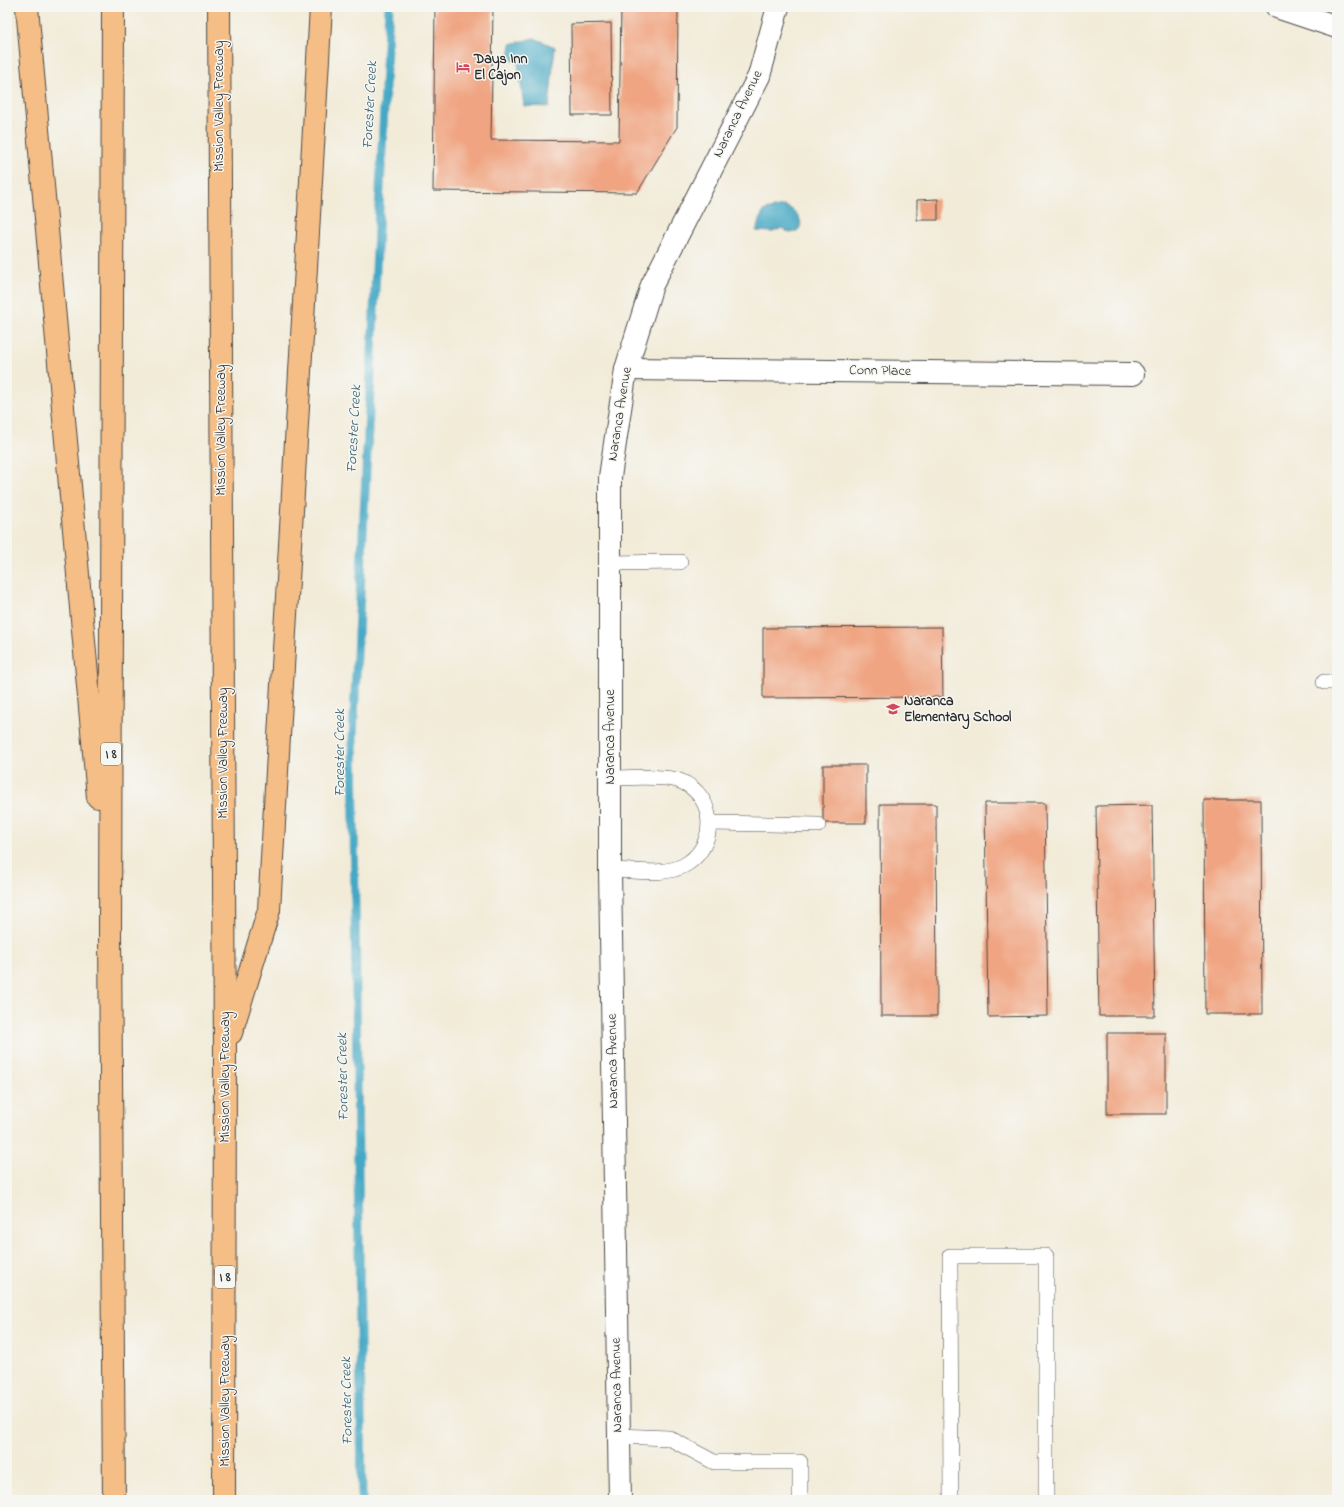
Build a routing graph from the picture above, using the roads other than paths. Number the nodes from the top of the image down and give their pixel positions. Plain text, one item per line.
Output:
1 (27, 7) edge
2 (113, 7) edge
3 (219, 7) edge
4 (321, 7) edge
5 (778, 7) edge
6 (1284, 8) edge
7 (1337, 27) edge
8 (626, 369) junction
9 (1133, 374) dead end
10 (680, 562) dead end
11 (610, 563) junction
12 (610, 778) junction
13 (710, 823) junction
14 (818, 825) dead end
15 (610, 870) junction
16 (110, 932) junction
17 (225, 1054) junction
18 (618, 1436) junction
19 (114, 1500) edge
20 (224, 1500) edge
21 (620, 1500) edge
22 (800, 1500) edge
23 (951, 1500) edge
24 (1046, 1500) edge

1 - 16 highway
2 - 16 highway, I 8
3 - 17 highway, Mission Valley Freeway / I 8
4 - 17 highway
5 - 8 street, Naranca Avenue
6 - 7 street
8 - 9 street, Conn Place
8 - 11 street, Naranca Avenue
10 - 11 lane
11 - 12 street, Naranca Avenue
12 - 13 lane
12 - 15 street, Naranca Avenue
13 - 14 lane
13 - 15 lane
15 - 18 street, Naranca Avenue
16 - 19 highway, I 8
17 - 20 highway, Mission Valley Freeway / I 8
18 - 21 street, Naranca Avenue
18 - 22 lane
23 - 24 lane

